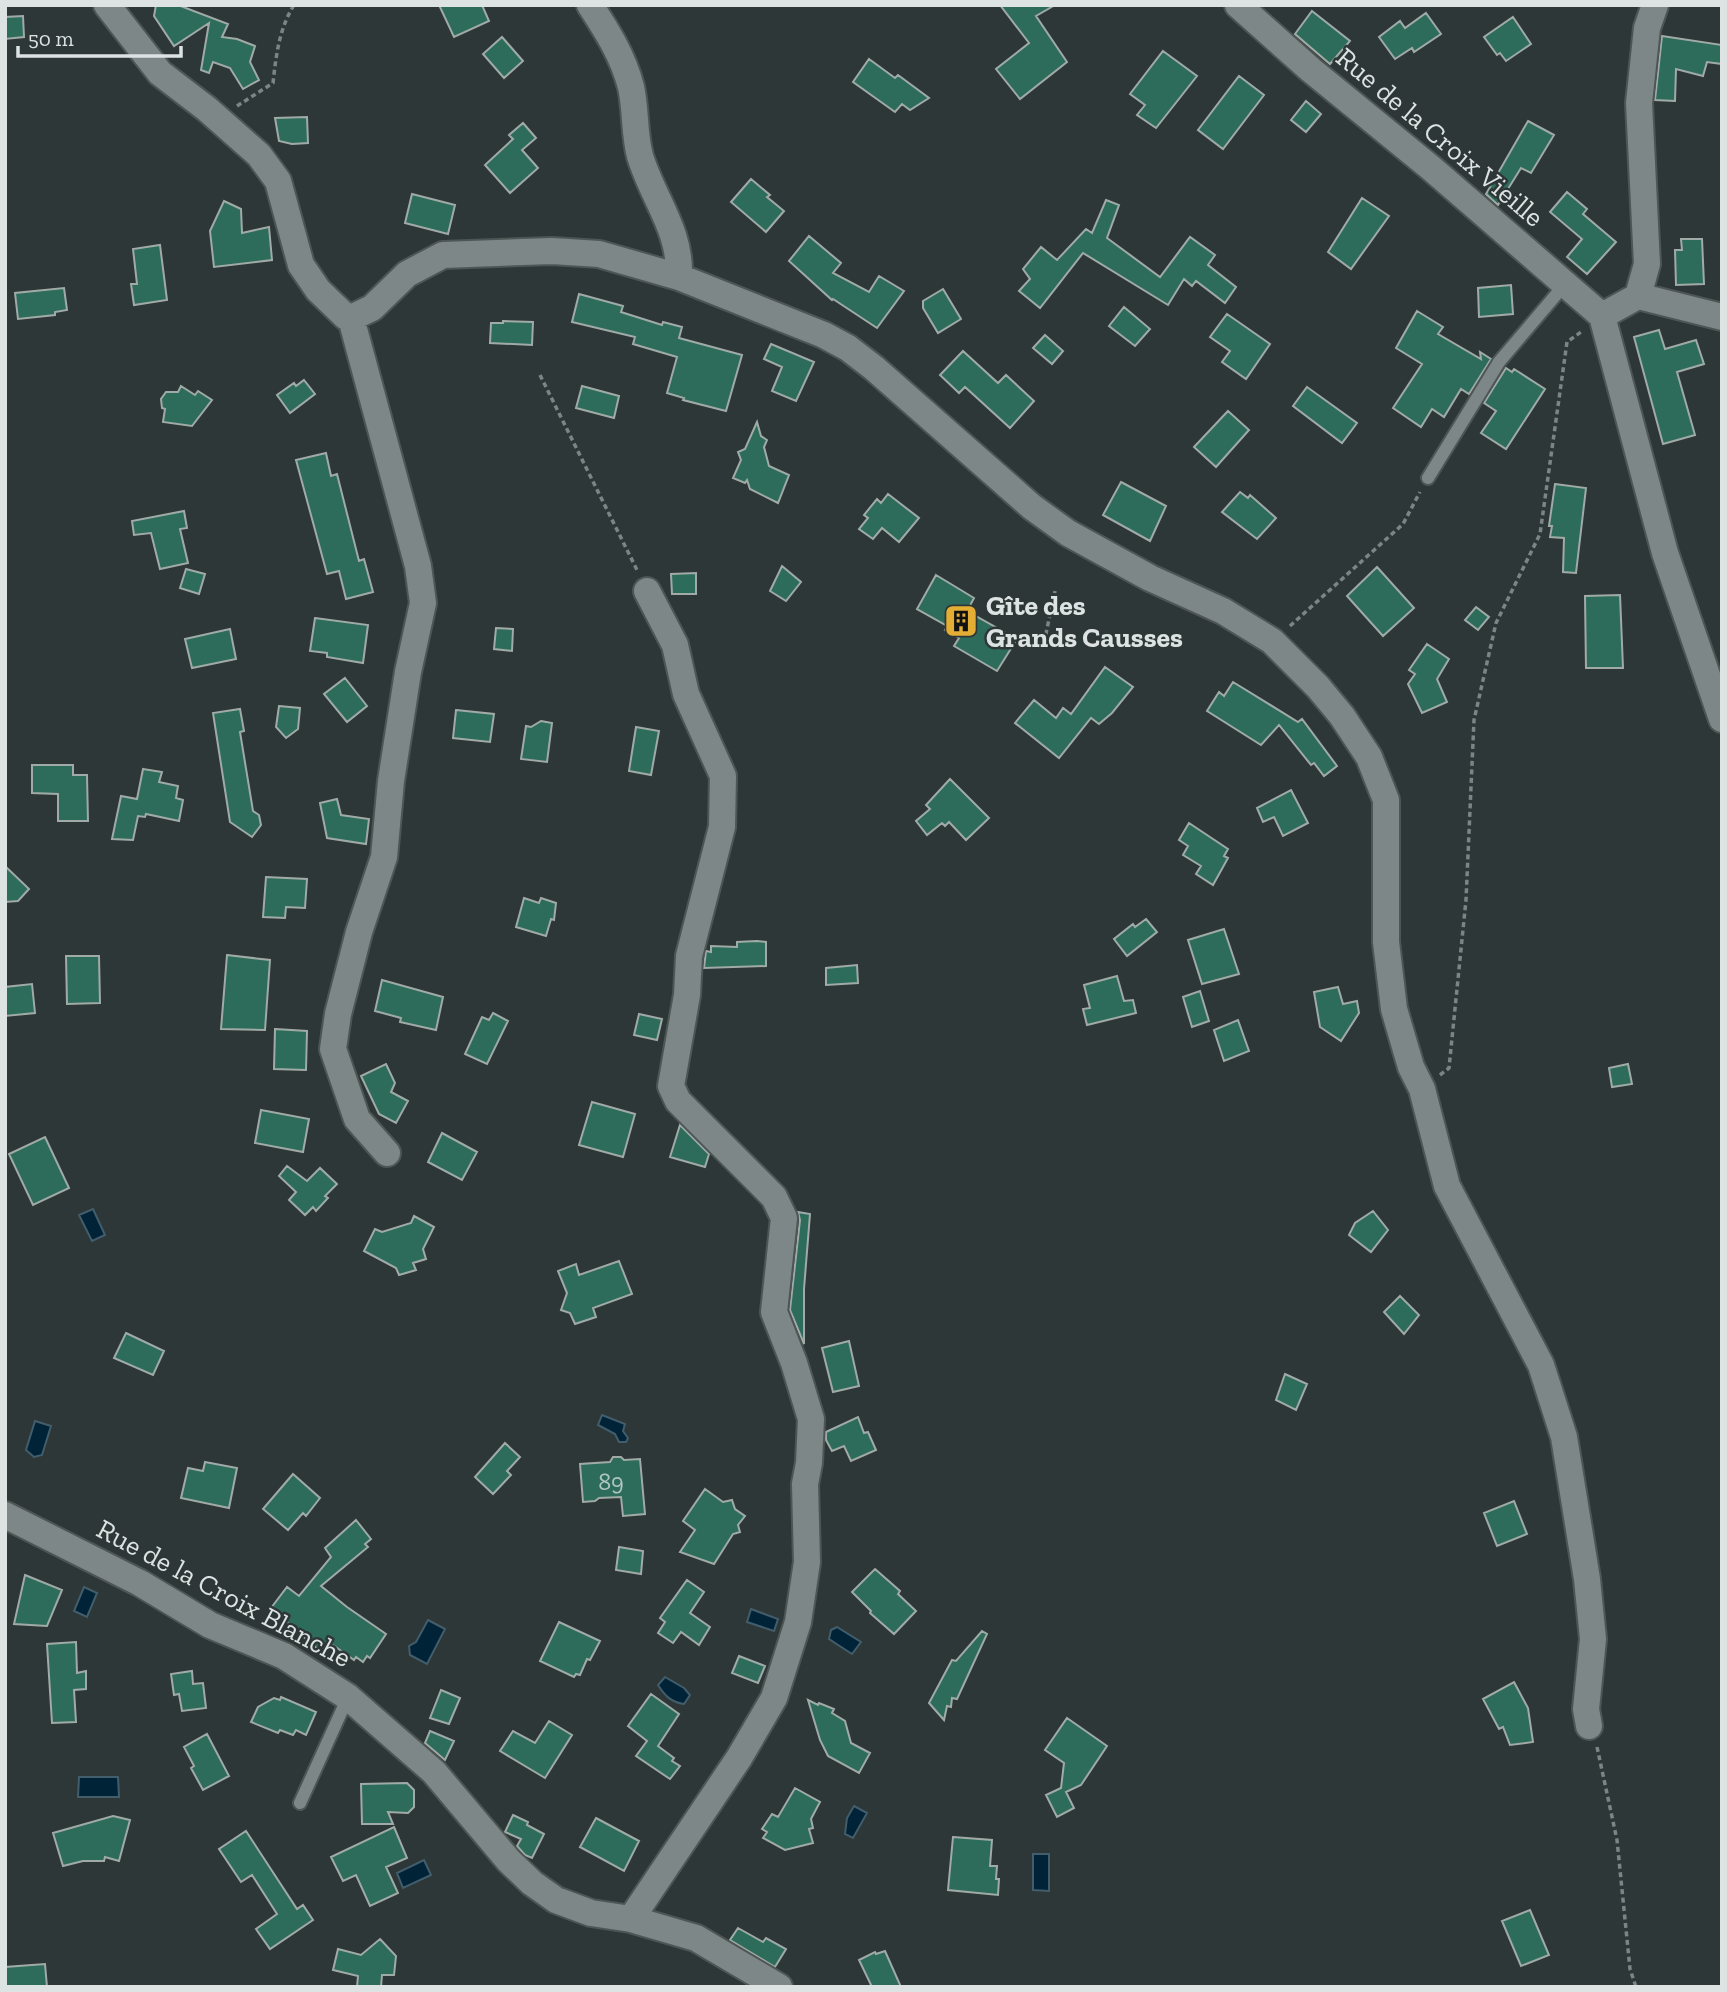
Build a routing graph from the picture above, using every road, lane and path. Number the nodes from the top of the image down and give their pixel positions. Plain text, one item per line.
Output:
1 (107, 5) edge
2 (294, 5) edge
3 (590, 5) edge
4 (1238, 5) edge
5 (1655, 5) edge
6 (207, 109) junction
7 (679, 277) junction
8 (1566, 283) junction
9 (1638, 296) junction
10 (1602, 316) junction
11 (1722, 317) edge
12 (351, 318) junction
13 (540, 375) dead end
14 (1428, 478) joint
15 (648, 591) joint
16 (1055, 591) dead end
17 (1272, 641) junction
18 (1044, 643) dead end
19 (1722, 719) edge
20 (1422, 1089) junction
21 (387, 1153) dead end
22 (5, 1515) edge
23 (348, 1697) junction
24 (1589, 1726) joint
25 (300, 1803) dead end
26 (631, 1919) junction
27 (779, 1987) edge
28 (1636, 1987) edge

1 - 6 street
2 - 6 path
3 - 7 street
4 - 8 street, Rue de la Croix Vieille
5 - 9 street
6 - 12 street
7 - 12 street
7 - 17 street
8 - 10 street, Rue de la Croix Vieille
8 - 14 lane
9 - 10 street
9 - 11 street
10 - 19 street
10 - 20 path
12 - 21 street
13 - 15 path
14 - 17 path
15 - 26 street
16 - 18 path
17 - 20 street
20 - 24 street
22 - 23 street, Rue de la Croix Blanche
23 - 25 lane
23 - 26 street, Rue de la Croix Blanche
24 - 28 path
26 - 27 street, Rue de la Croix Blanche

